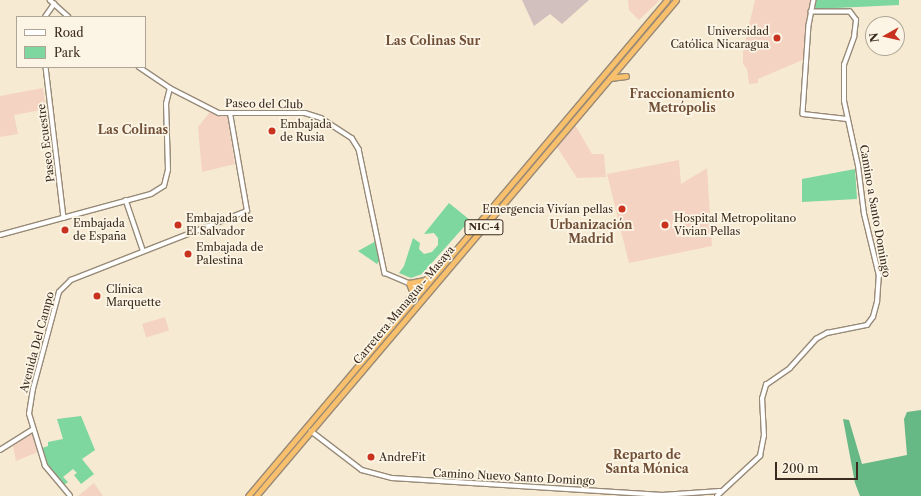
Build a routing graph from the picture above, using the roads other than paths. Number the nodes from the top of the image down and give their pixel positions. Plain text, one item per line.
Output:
1 (50, 0) edge
2 (667, 0) edge
3 (676, 0) edge
4 (814, 0) edge
5 (54, 4) junction
6 (660, 8) junction
7 (666, 11) junction
8 (811, 12) junction
9 (654, 15) junction
10 (46, 16) edge
11 (68, 16) edge
12 (659, 20) junction
13 (628, 46) junction
14 (620, 66) junction
15 (46, 68) edge
16 (140, 68) edge
17 (626, 76) dead end
18 (600, 79) junction
19 (608, 80) junction
20 (170, 88) junction
21 (230, 114) junction
22 (847, 120) junction
23 (126, 200) junction
24 (64, 218) junction
25 (0, 235) edge
26 (143, 250) junction
27 (450, 257) junction
28 (452, 264) junction
29 (409, 283) junction
30 (423, 289) junction
31 (388, 330) junction
32 (397, 330) junction
33 (33, 429) junction
34 (311, 431) junction
35 (0, 450) edge
36 (279, 459) junction
37 (264, 486) junction
38 (720, 491) junction
39 (70, 496) edge
40 (248, 496) edge
41 (252, 496) edge
42 (256, 496) edge
43 (717, 496) edge

1 - 5 street
2 - 6 highway, Carretera Managua - Masaya / NIC-4
3 - 7 highway, Carretera Managua - Masaya / NIC-4
4 - 8 street
5 - 10 street
5 - 11 street
6 - 7 highway
6 - 9 highway, Carretera Managua - Masaya / NIC-4
7 - 12 highway, Carretera Managua - Masaya / NIC-4
8 - 22 street
8 - 22 street, Camino a Santo Domingo
9 - 12 highway
9 - 13 highway, Carretera Managua - Masaya / NIC-4
12 - 14 highway, Carretera Managua - Masaya / NIC-4
13 - 14 highway
13 - 18 highway, Carretera Managua - Masaya / NIC-4
14 - 18 highway
14 - 19 highway, Carretera Managua - Masaya / NIC-4
15 - 24 street, Paseo Ecuestre
16 - 20 street, Paseo del Club
17 - 19 highway
18 - 27 highway, Carretera Managua - Masaya / NIC-4
19 - 28 highway, Carretera Managua - Masaya / NIC-4
20 - 21 street, Paseo del Club
20 - 23 street
21 - 26 street, Avenida Del Campo
21 - 29 street, Paseo del Club
22 - 38 street, Camino a Santo Domingo
23 - 24 street
23 - 26 street
24 - 25 street
26 - 33 street, Avenida Del Campo
27 - 29 highway
27 - 30 highway, Carretera Managua - Masaya / NIC-4
28 - 30 highway
28 - 32 highway, Carretera Managua - Masaya / NIC-4
29 - 30 street
29 - 31 highway
30 - 31 highway, Carretera Managua - Masaya / NIC-4
30 - 32 highway
31 - 36 highway, Carretera Managua - Masaya / NIC-4
32 - 34 highway, Carretera Managua - Masaya / NIC-4
33 - 35 street
33 - 39 street, Avenida Del Campo
34 - 37 highway, Carretera Managua - Masaya / NIC-4
34 - 38 street, Camino Nuevo Santo Domingo
36 - 37 highway
36 - 40 highway, Carretera Managua - Masaya / NIC-4
37 - 41 highway
37 - 42 highway, Carretera Managua - Masaya / NIC-4
38 - 43 street

